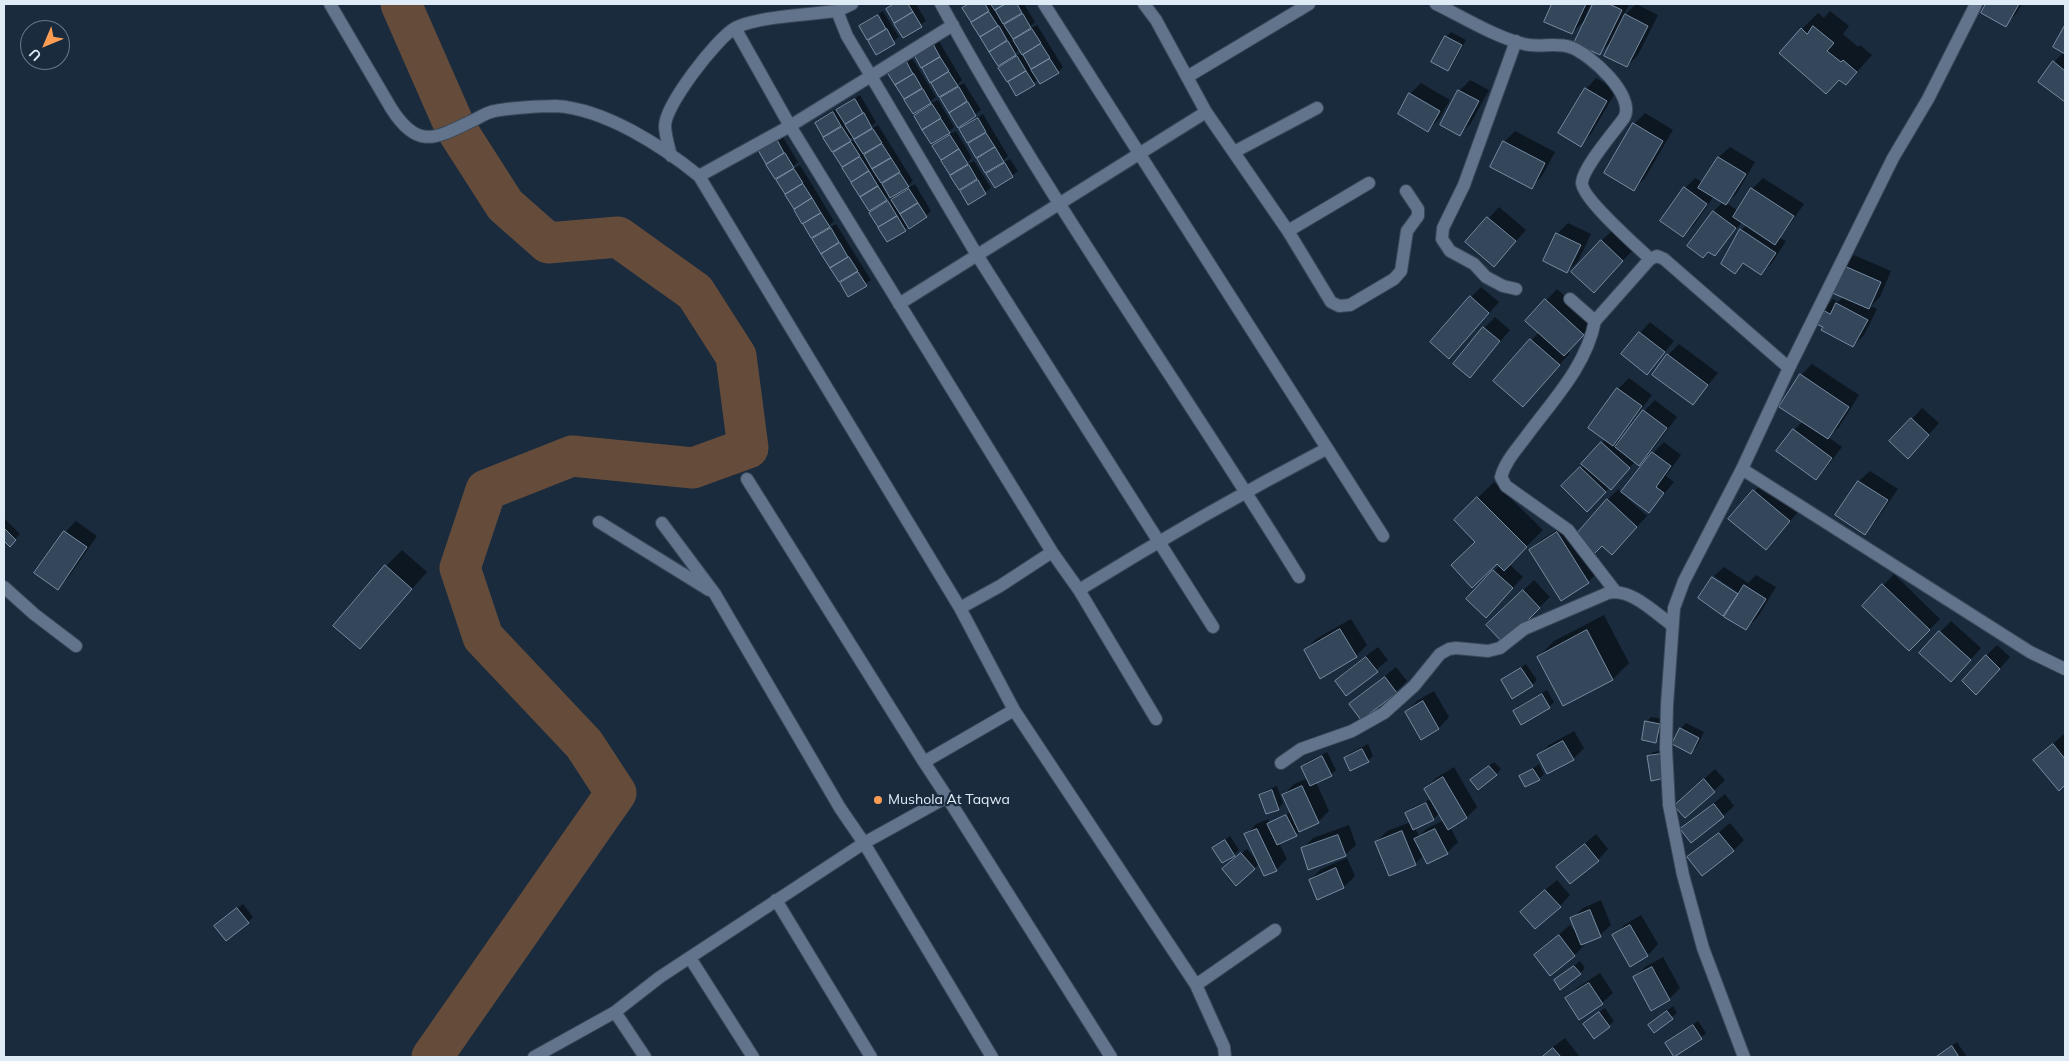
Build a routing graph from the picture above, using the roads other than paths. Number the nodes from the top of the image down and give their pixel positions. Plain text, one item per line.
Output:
1 (330, 4) edge
2 (852, 4) edge
3 (941, 4) edge
4 (1044, 4) edge
5 (1144, 4) edge
6 (1309, 4) edge
7 (1436, 4) edge
8 (1976, 4) edge
9 (837, 11) junction
10 (953, 25) junction
11 (735, 28) junction
12 (1516, 41) junction
13 (871, 76) junction
14 (1187, 77) junction
15 (1317, 108) dead end
16 (1206, 112) junction
17 (790, 126) junction
18 (1234, 152) junction
19 (1138, 153) junction
20 (671, 156) junction
21 (699, 176) junction
22 (1369, 182) dead end
23 (1406, 191) dead end
24 (1058, 204) junction
25 (1288, 231) junction
26 (977, 254) junction
27 (1650, 258) junction
28 (1516, 289) dead end
29 (1570, 299) dead end
30 (899, 304) junction
31 (1595, 321) junction
32 (1789, 368) junction
33 (1326, 449) junction
34 (1742, 469) junction
35 (747, 479) dead end
36 (1246, 491) junction
37 (599, 522) dead end
38 (662, 523) dead end
39 (1383, 536) dead end
40 (1158, 541) junction
41 (1052, 552) junction
42 (1300, 577) dead end
43 (4, 587) edge
44 (1079, 590) junction
45 (1615, 591) junction
46 (715, 594) junction
47 (960, 608) junction
48 (1672, 625) junction
49 (1213, 627) dead end
50 (76, 646) dead end
51 (2065, 669) edge
52 (1014, 710) junction
53 (1156, 719) dead end
54 (924, 762) junction
55 (1281, 763) dead end
56 (947, 797) junction
57 (864, 843) junction
58 (776, 900) junction
59 (1274, 930) dead end
60 (690, 958) junction
61 (1196, 985) junction
62 (615, 1012) junction
63 (534, 1057) edge
64 (645, 1057) edge
65 (752, 1057) edge
66 (871, 1057) edge
67 (992, 1057) edge
68 (1110, 1057) edge
69 (1225, 1057) edge
70 (1744, 1057) edge

1 - 20 street
2 - 9 street
3 - 10 street
4 - 19 street
5 - 14 street
6 - 14 street
7 - 12 street
8 - 32 street
9 - 11 street
9 - 13 street
10 - 13 street
10 - 24 street
11 - 17 street
11 - 20 street
12 - 27 street
12 - 28 street
13 - 17 street
13 - 26 street
14 - 16 street
15 - 18 street
16 - 18 street
16 - 19 street
17 - 21 street
17 - 30 street
18 - 25 street
19 - 24 street
19 - 33 street
20 - 21 street
21 - 47 street
22 - 25 street
23 - 25 street
24 - 26 street
24 - 36 street
26 - 30 street
26 - 40 street
27 - 31 street
27 - 32 street
29 - 31 street
30 - 41 street
31 - 45 street
32 - 34 street
33 - 36 street
33 - 39 street
34 - 48 street
34 - 51 street
35 - 54 street
36 - 40 street
36 - 42 street
37 - 46 street
38 - 46 street
40 - 44 street
40 - 49 street
41 - 44 street
41 - 47 street
43 - 50 street
44 - 53 street
45 - 48 street
45 - 55 street
46 - 57 street
47 - 52 street
48 - 70 street
52 - 54 street
52 - 61 street
54 - 56 street
56 - 57 street
56 - 68 street
57 - 58 street
57 - 67 street
58 - 60 street
58 - 66 street
59 - 61 street
60 - 62 street
60 - 65 street
61 - 69 street
62 - 63 street
62 - 64 street

